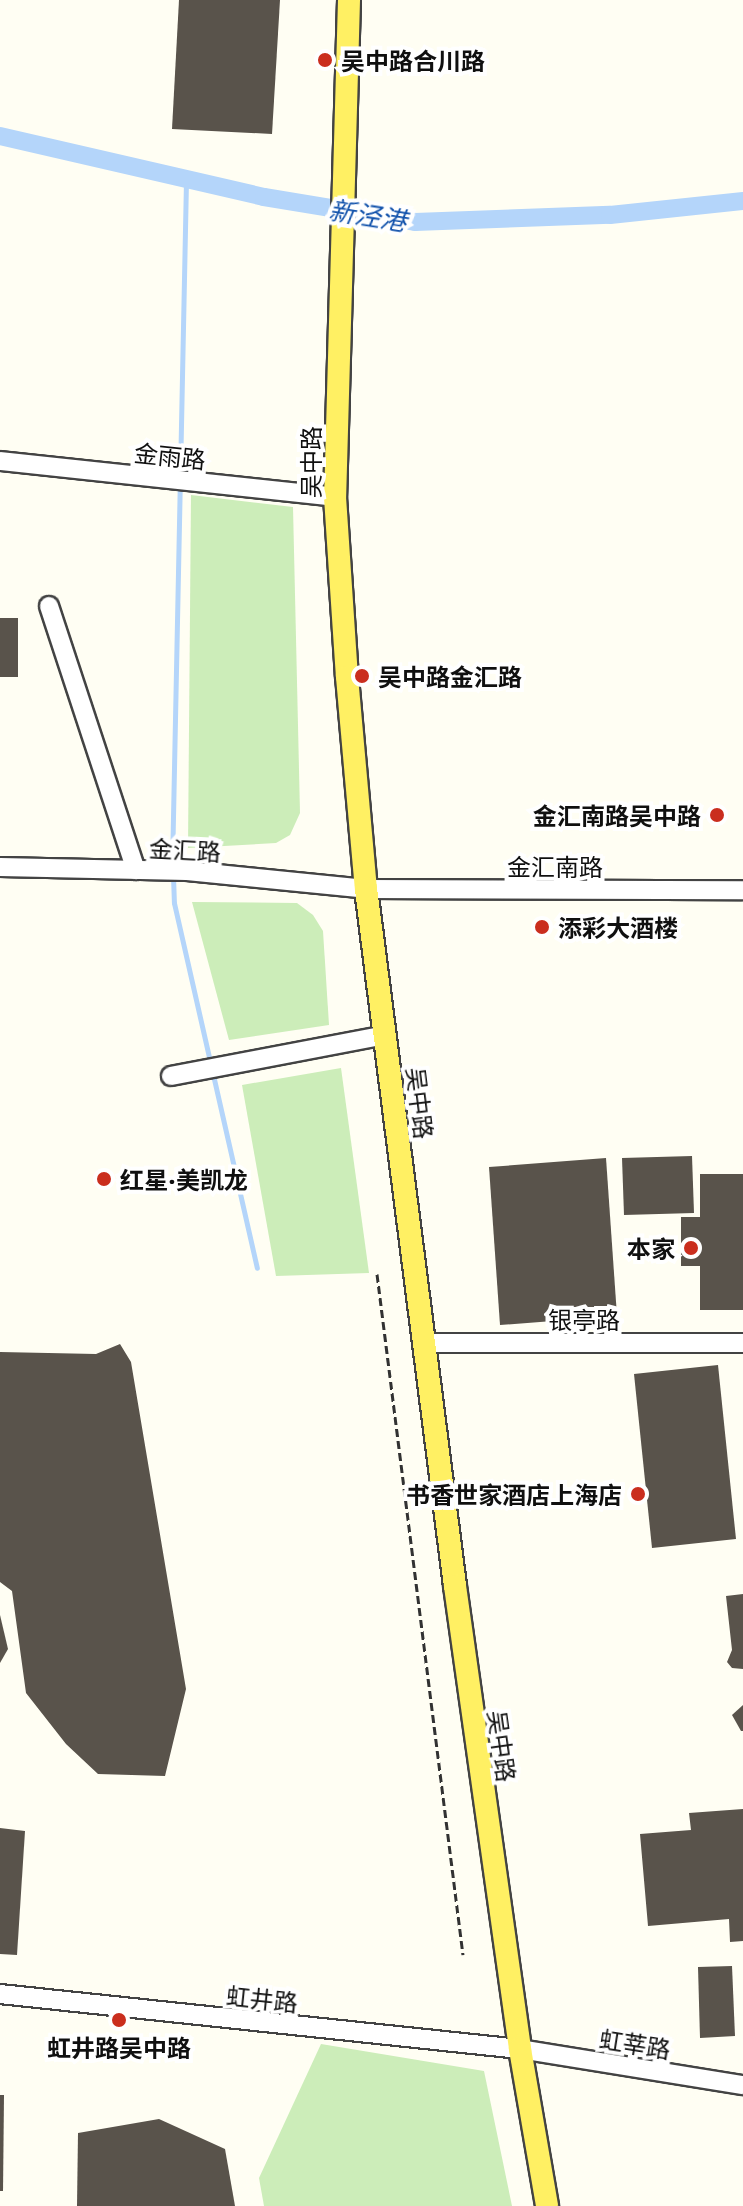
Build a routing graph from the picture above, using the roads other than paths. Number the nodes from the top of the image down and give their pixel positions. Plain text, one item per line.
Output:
1 (349, 0) edge
2 (0, 461) edge
3 (335, 497) junction
4 (49, 606) dead end
5 (0, 867) edge
6 (143, 870) junction
7 (366, 889) junction
8 (743, 890) edge
9 (386, 1035) junction
10 (176, 1074) dead end
11 (425, 1343) junction
12 (743, 1343) edge
13 (0, 1994) edge
14 (520, 2049) junction
15 (743, 2085) edge
16 (547, 2206) edge

1 - 3 main road, 吴中路
2 - 3 street, 金雨路
3 - 7 main road, 吴中路
4 - 6 street
5 - 6 street, 金汇路
6 - 7 street, 金汇路
7 - 8 street, 金汇南路
7 - 9 main road, 吴中路
9 - 10 street
9 - 11 main road, 吴中路
11 - 12 street, 银亭路
11 - 14 main road, 吴中路
13 - 14 street, 虹井路
14 - 15 street, 虹莘路
14 - 16 main road, 吴中路

